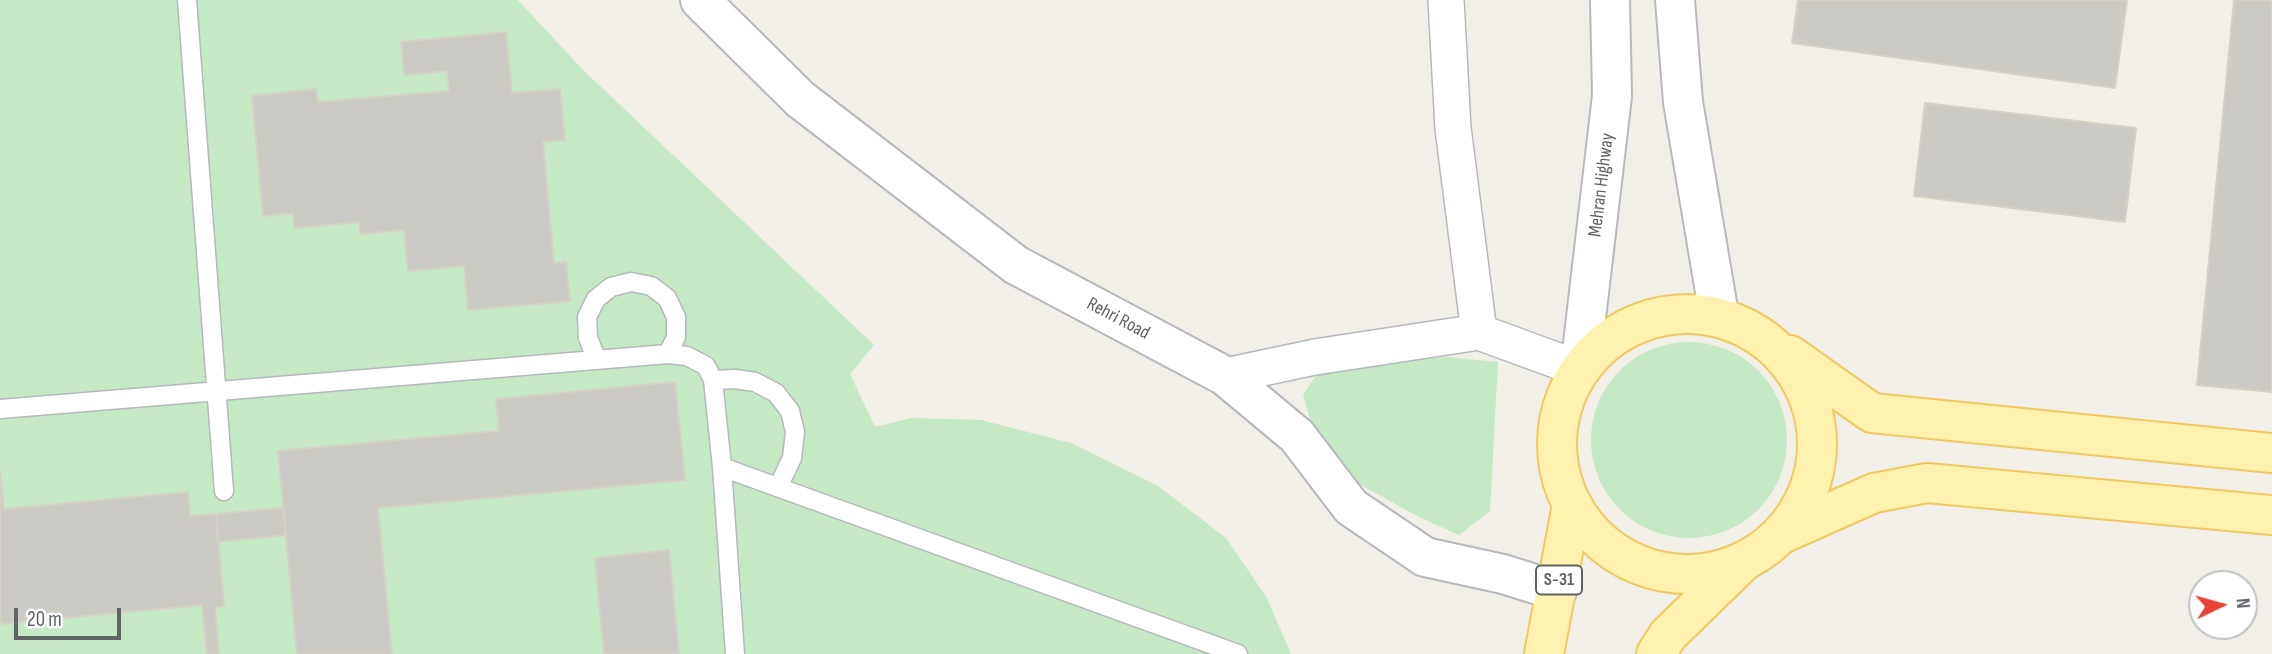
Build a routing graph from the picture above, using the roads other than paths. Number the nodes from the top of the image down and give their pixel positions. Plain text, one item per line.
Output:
1 (187, 0) edge
2 (700, 0) edge
3 (1446, 0) edge
4 (1610, 0) edge
5 (1675, 0) edge
6 (1719, 316) junction
7 (1479, 332) junction
8 (1768, 340) junction
9 (668, 354) junction
10 (597, 360) junction
11 (1580, 369) junction
12 (1225, 376) junction
13 (713, 380) junction
14 (217, 390) junction
15 (0, 409) edge
16 (2272, 453) edge
17 (722, 467) junction
18 (778, 487) junction
19 (224, 491) dead end
20 (1572, 505) junction
21 (2272, 515) edge
22 (1784, 533) junction
23 (1743, 563) junction
24 (1557, 591) junction
25 (735, 654) edge
26 (1238, 654) edge
27 (1544, 654) edge
28 (1656, 654) edge

1 - 14 lane
2 - 12 street, Rehri Road
3 - 7 street
4 - 11 street, Mehran Highway
5 - 6 street
6 - 8 main road
6 - 11 main road
7 - 11 street
7 - 12 street
8 - 16 main road
8 - 22 main road
9 - 10 lane
9 - 10 lane
9 - 13 lane
10 - 14 lane
11 - 20 main road
12 - 24 street, Rehri Road
13 - 17 lane
13 - 18 lane
14 - 15 lane
14 - 19 lane
17 - 18 lane
17 - 25 lane
18 - 26 lane
20 - 23 main road
20 - 24 main road, S-31
21 - 22 main road
22 - 23 main road
23 - 28 main road
24 - 27 main road, S-31

